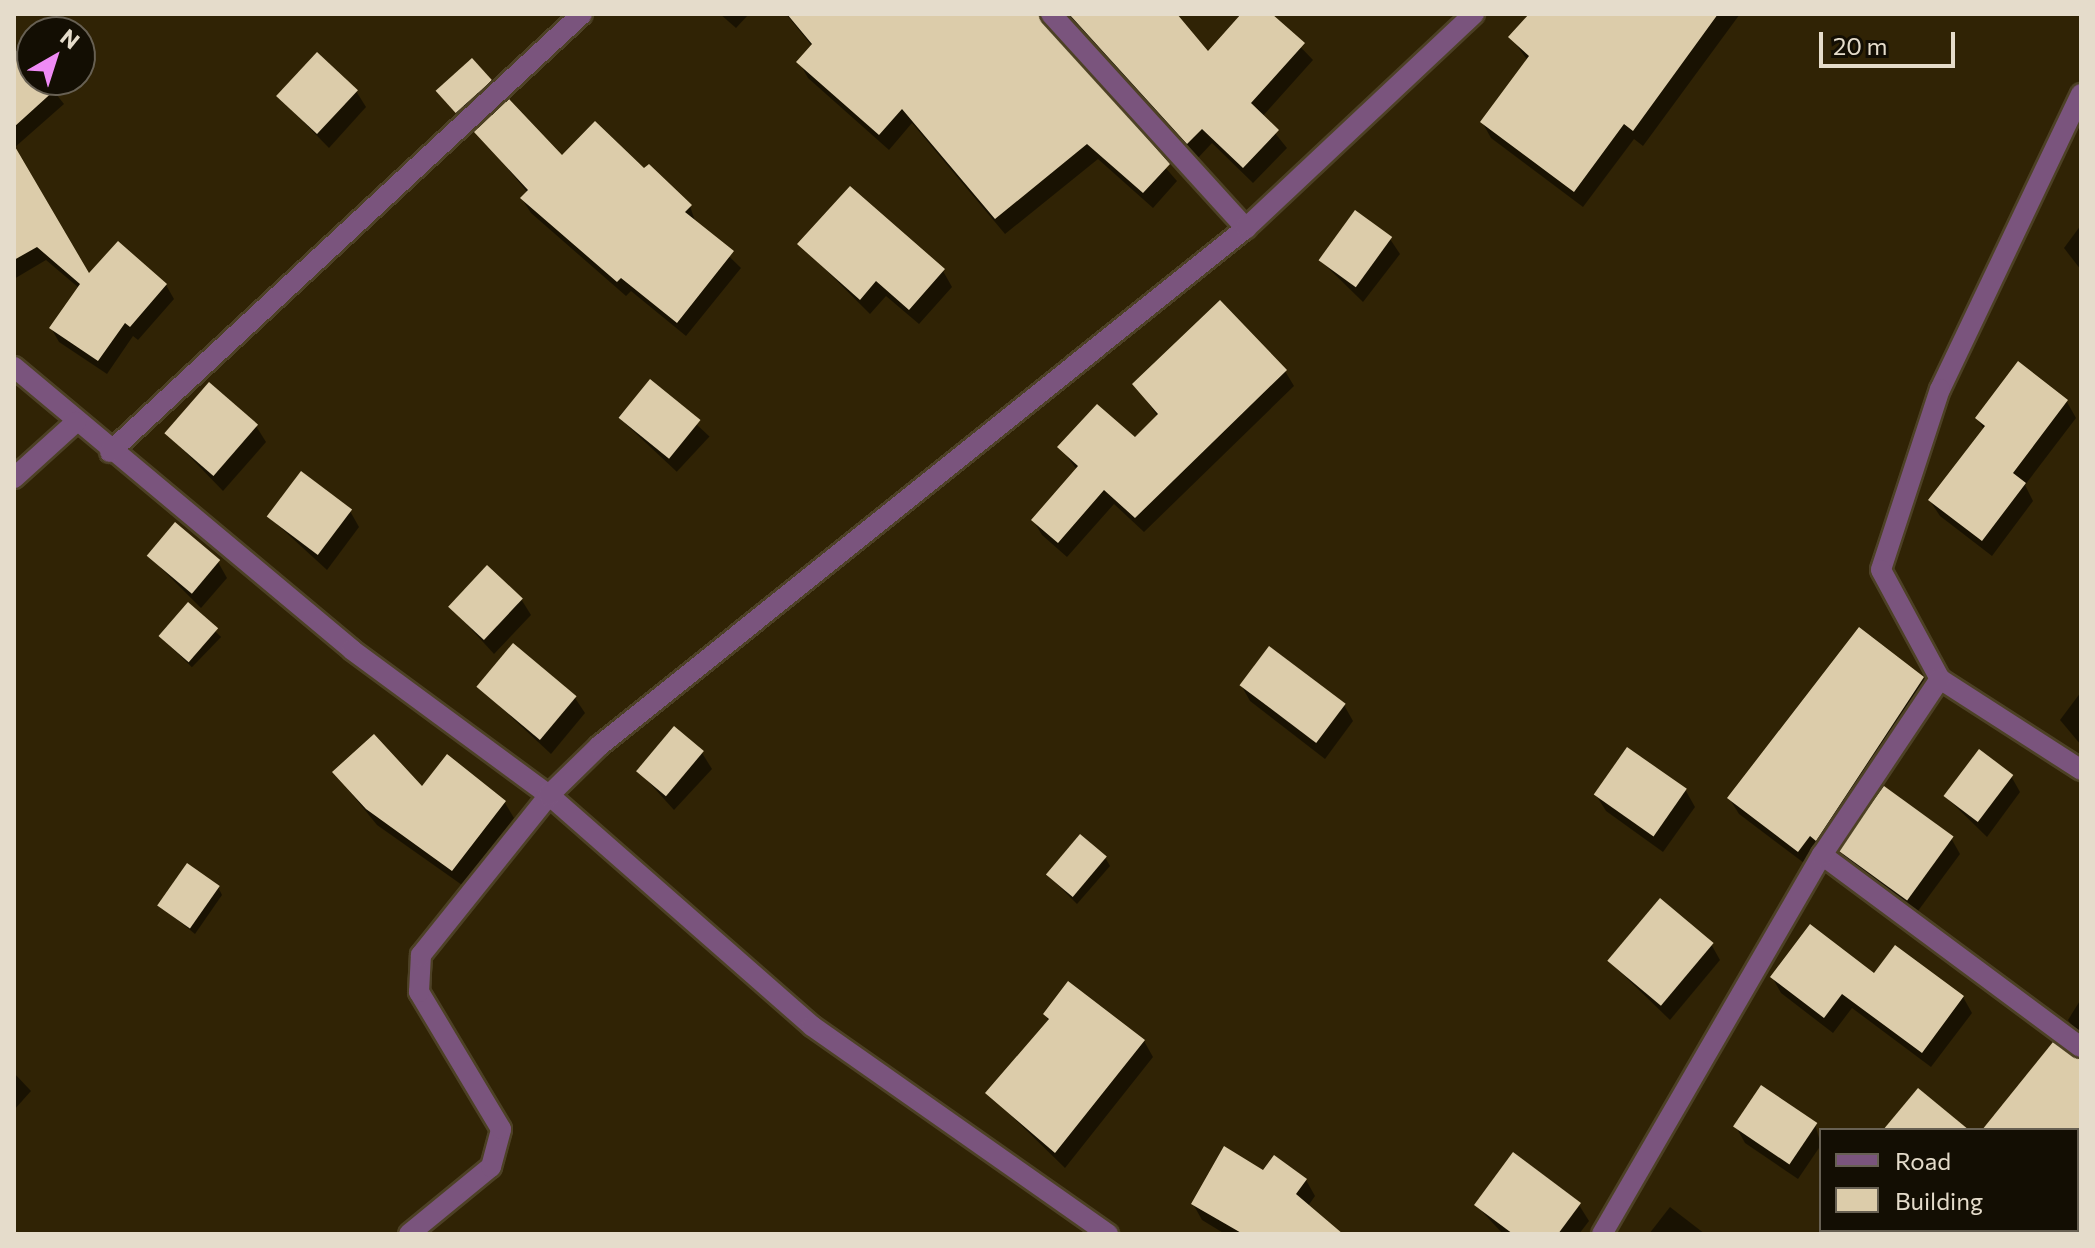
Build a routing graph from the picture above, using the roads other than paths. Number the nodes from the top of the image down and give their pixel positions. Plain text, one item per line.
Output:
1 (582, 14) edge
2 (1051, 14) edge
3 (1474, 14) edge
4 (2081, 94) edge
5 (1246, 228) junction
6 (14, 367) edge
7 (76, 422) junction
8 (110, 452) junction
9 (14, 478) edge
10 (1940, 679) junction
11 (2081, 770) edge
12 (549, 795) junction
13 (1822, 855) junction
14 (2081, 1047) edge
15 (409, 1234) edge
16 (1108, 1234) edge
17 (1602, 1234) edge

1 - 8 street
2 - 5 street
3 - 5 street
4 - 10 street
5 - 12 street
6 - 7 street
7 - 8 street
7 - 9 street
8 - 12 street
10 - 11 street
10 - 13 street
12 - 15 street
12 - 16 street
13 - 14 street
13 - 17 street

